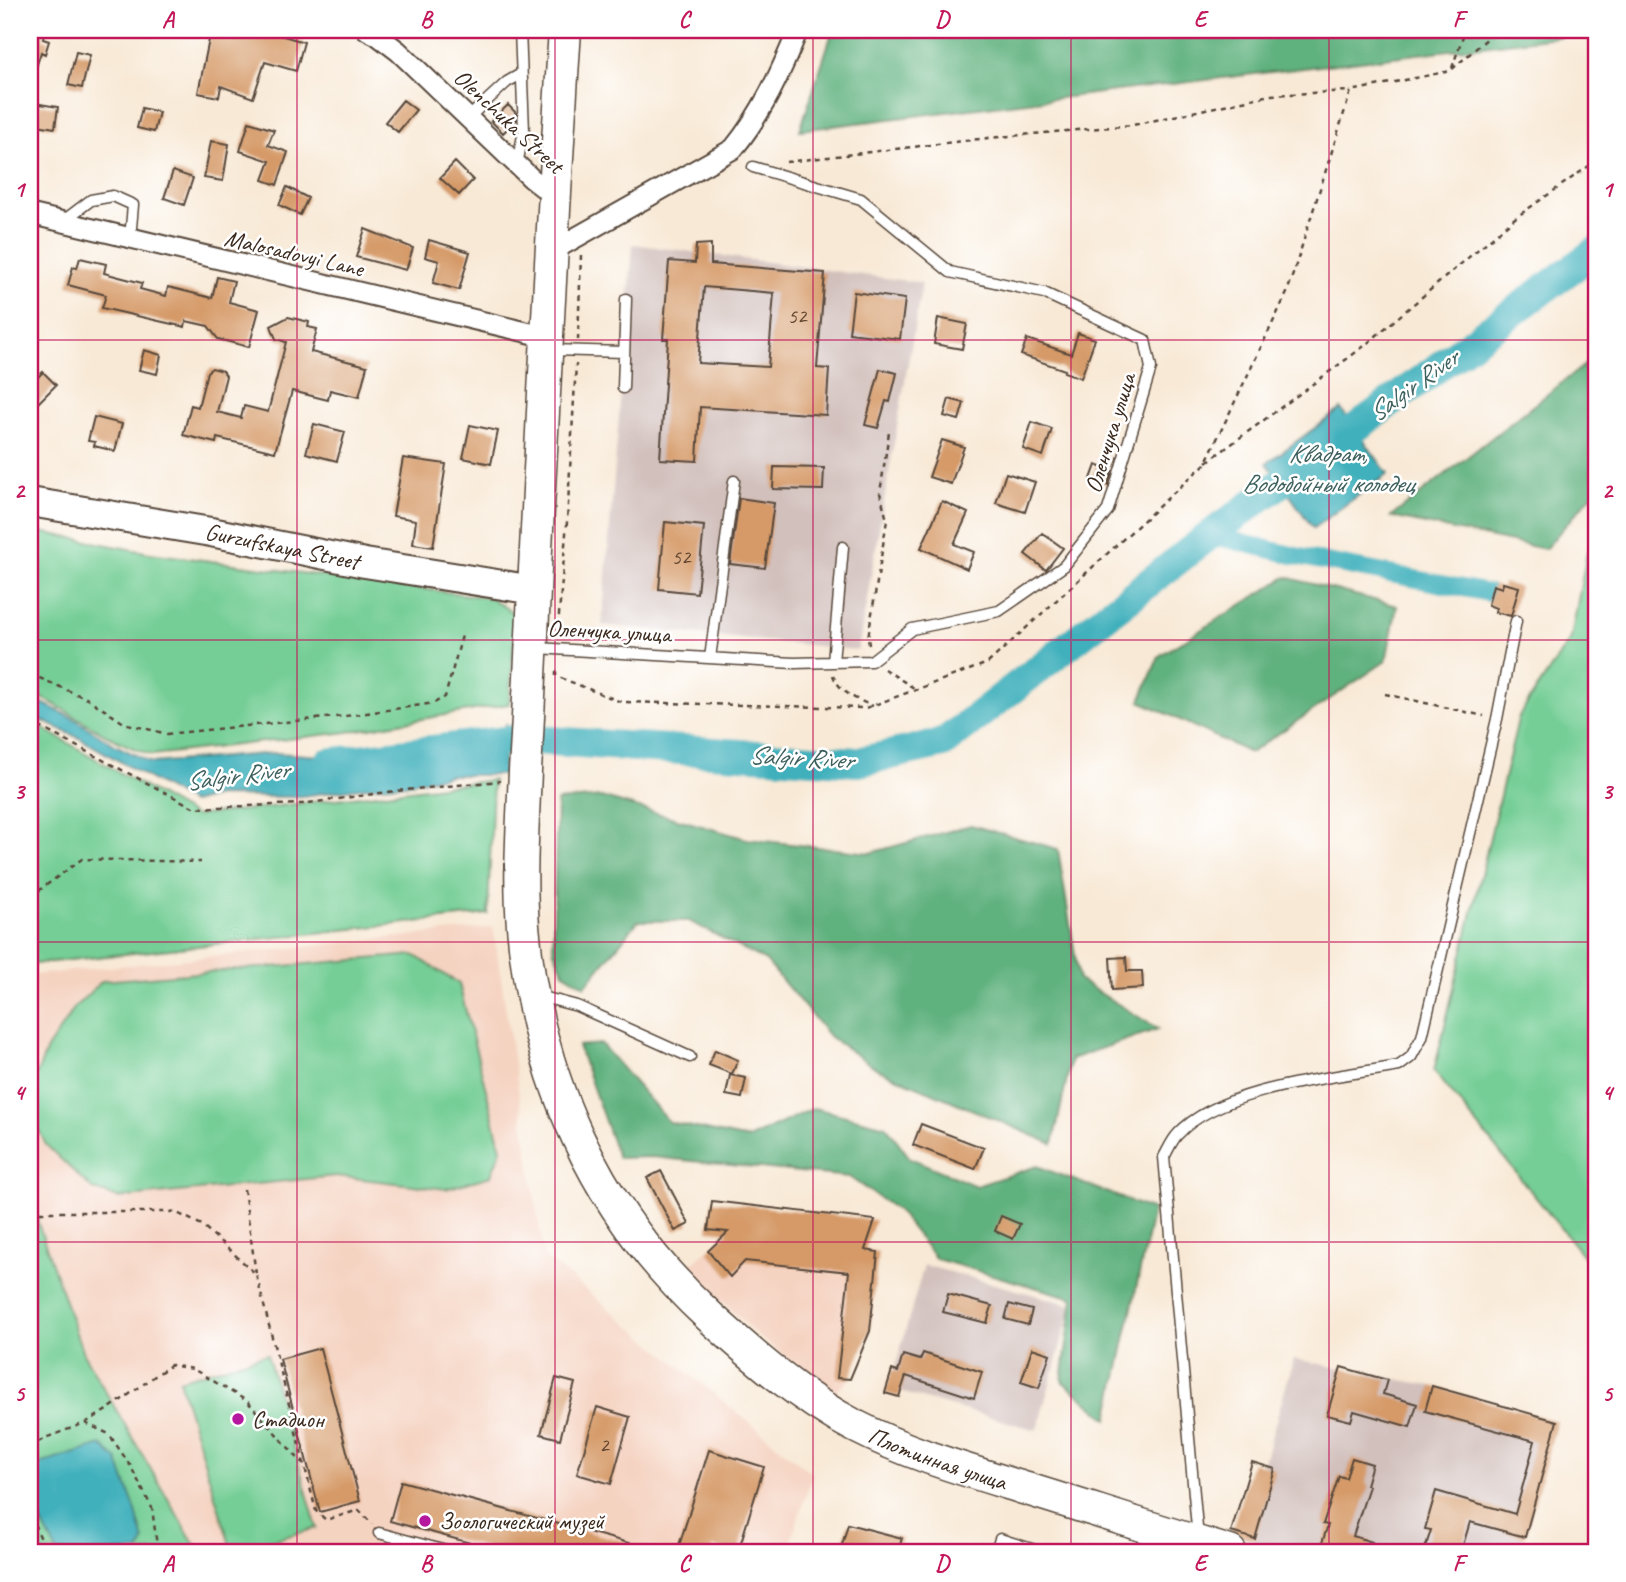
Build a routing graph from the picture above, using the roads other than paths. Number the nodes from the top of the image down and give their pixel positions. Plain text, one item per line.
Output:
1 (367, 30) edge
2 (520, 30) edge
3 (565, 30) edge
4 (798, 30) edge
5 (521, 74) junction
6 (468, 118) junction
7 (517, 164) junction
8 (753, 167) road end
9 (554, 196) junction
10 (30, 214) edge
11 (62, 222) junction
12 (130, 239) junction
13 (552, 251) junction
14 (626, 299) dead end
15 (557, 346) junction
16 (624, 352) junction
17 (623, 388) dead end
18 (734, 481) dead end
19 (30, 502) edge
20 (842, 547) dead end
21 (534, 590) junction
22 (1516, 621) dead end
23 (547, 652) junction
24 (710, 658) junction
25 (834, 662) junction
26 (532, 994) junction
27 (690, 1057) dead end
28 (379, 1533) dead end
29 (1198, 1543) junction
30 (450, 1552) edge
31 (996, 1552) edge
32 (1041, 1552) edge
33 (1230, 1552) edge

1 - 6 street, Olenchuka Street
2 - 5 lane
3 - 9 main road, Плотинная улица
4 - 13 street
5 - 6 lane
5 - 7 lane
6 - 7 street, Olenchuka Street
7 - 9 street, Olenchuka Street
8 - 25 lane, Оленчука улица
9 - 13 main road, Плотинная улица
10 - 11 street, Malosadovyi Lane
11 - 12 street, Malosadovyi Lane
11 - 12 lane
12 - 15 street, Malosadovyi Lane
13 - 15 main road, Плотинная улица
14 - 16 lane
15 - 16 lane
15 - 21 main road, Плотинная улица
16 - 17 lane
18 - 24 lane
19 - 21 main road, Gurzufskaya Street
20 - 25 lane
21 - 23 main road, Плотинная улица
22 - 29 lane
23 - 24 lane, Оленчука улица
23 - 26 main road, Плотинная улица
24 - 25 lane, Оленчука улица
26 - 27 lane
26 - 29 main road, Плотинная улица
28 - 30 lane
29 - 33 main road, Плотинная улица
31 - 32 lane

